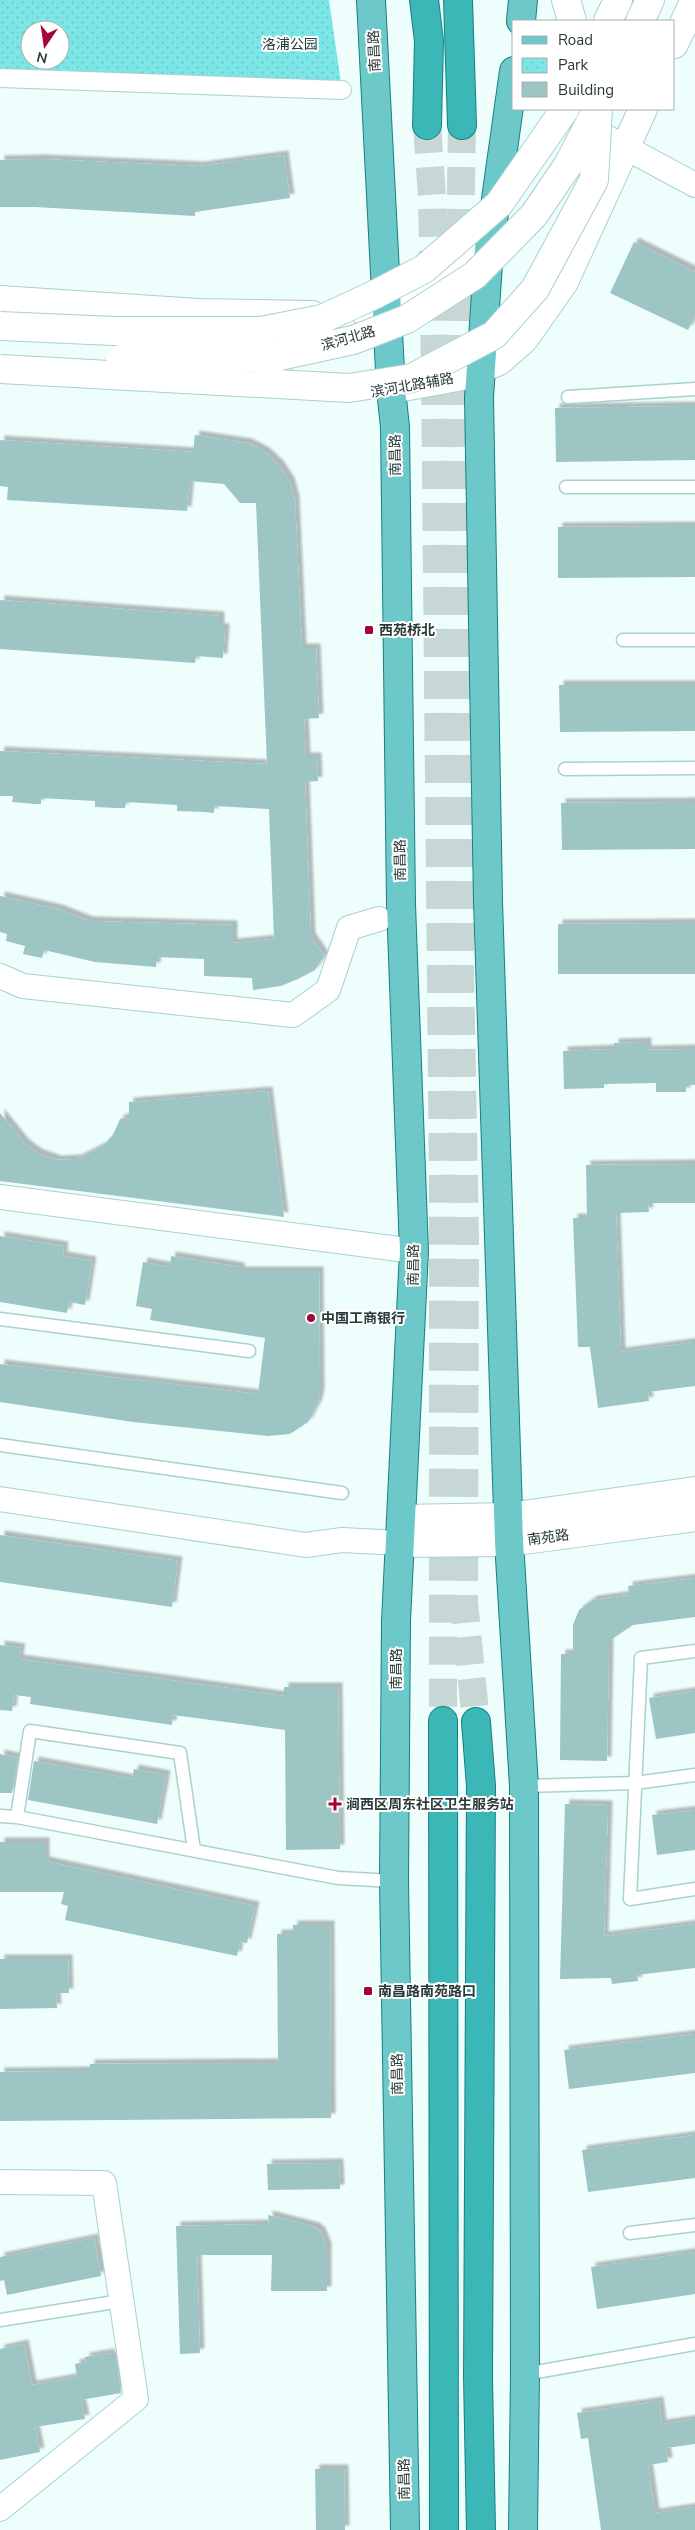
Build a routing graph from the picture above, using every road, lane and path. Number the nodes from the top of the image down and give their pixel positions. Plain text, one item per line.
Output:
1 (371, 0) edge
2 (424, 0) edge
3 (458, 0) edge
4 (522, 0) edge
5 (566, 0) edge
6 (618, 0) edge
7 (630, 0) edge
8 (650, 0) edge
9 (695, 0) edge
10 (521, 20) edge
11 (572, 20) edge
12 (608, 20) edge
13 (622, 20) edge
14 (640, 20) edge
15 (675, 42) edge
16 (0, 78) edge
17 (512, 84) edge
18 (342, 90) dead end
19 (643, 110) edge
20 (585, 112) edge
21 (427, 125) tunnel mouth
22 (462, 125) tunnel mouth
23 (625, 147) junction
24 (695, 185) edge
25 (489, 249) junction
26 (0, 300) edge
27 (386, 308) junction
28 (0, 326) edge
29 (0, 355) edge
30 (0, 369) edge
31 (480, 369) junction
32 (0, 375) edge
33 (695, 389) edge
34 (390, 390) junction
35 (568, 397) dead end
36 (566, 487) dead end
37 (695, 487) edge
38 (623, 640) dead end
39 (695, 640) edge
40 (695, 768) edge
41 (565, 769) dead end
42 (379, 919) dead end
43 (0, 976) edge
44 (0, 1197) edge
45 (414, 1251) junction
46 (0, 1319) edge
47 (249, 1351) dead end
48 (0, 1445) edge
49 (695, 1491) edge
50 (342, 1493) dead end
51 (0, 1499) edge
52 (695, 1517) edge
53 (509, 1530) junction
54 (400, 1531) junction
55 (695, 1651) edge
56 (443, 1721) tunnel mouth
57 (476, 1722) tunnel mouth
58 (695, 1775) edge
59 (635, 1783) junction
60 (524, 1786) junction
61 (0, 1816) edge
62 (17, 1817) junction
63 (194, 1850) junction
64 (394, 1880) junction
65 (695, 1889) edge
66 (0, 2182) edge
67 (695, 2224) edge
68 (630, 2233) dead end
69 (122, 2301) junction
70 (0, 2320) edge
71 (695, 2344) edge
72 (525, 2374) junction
73 (2, 2516) edge
74 (405, 2530) edge
75 (444, 2530) edge
76 (480, 2530) edge
77 (523, 2530) edge

1 - 27 main road, 南昌路
2 - 21 highway
3 - 22 highway
4 - 10 main road
5 - 11 main road
6 - 12 main road
7 - 13 main road
8 - 14 main road
9 - 15 main road
16 - 18 street
17 - 25 main road
19 - 23 main road, 滨河北路辅路
20 - 23 street
20 - 25 main road
20 - 28 main road, 滨河北路, bridge
20 - 29 main road, 滨河北路, bridge
20 - 30 main road, bridge
23 - 24 street
23 - 31 main road, 滨河北路辅路
25 - 27 main road
25 - 31 main road
26 - 27 main road
27 - 34 main road, 南昌路
31 - 34 main road, 滨河北路辅路
31 - 53 main road
32 - 34 main road, 滨河北路辅路
33 - 35 lane
34 - 45 main road, 南昌路
36 - 37 lane
38 - 39 lane
40 - 41 lane
42 - 43 street
44 - 45 street
45 - 54 main road, 南昌路
46 - 47 lane
48 - 50 lane
49 - 53 main road, 南苑路
51 - 54 street
52 - 53 main road, 南苑路
53 - 54 main road, 南苑路
53 - 60 main road
54 - 64 main road, 南昌路
55 - 59 lane
56 - 75 highway
57 - 76 highway
58 - 59 lane
59 - 60 lane
59 - 65 lane
60 - 72 main road
61 - 62 lane
62 - 63 lane
62 - 63 lane
63 - 64 lane
64 - 74 main road, 南昌路
66 - 69 street
67 - 68 lane
69 - 70 lane
69 - 73 street
71 - 72 lane
72 - 77 main road

